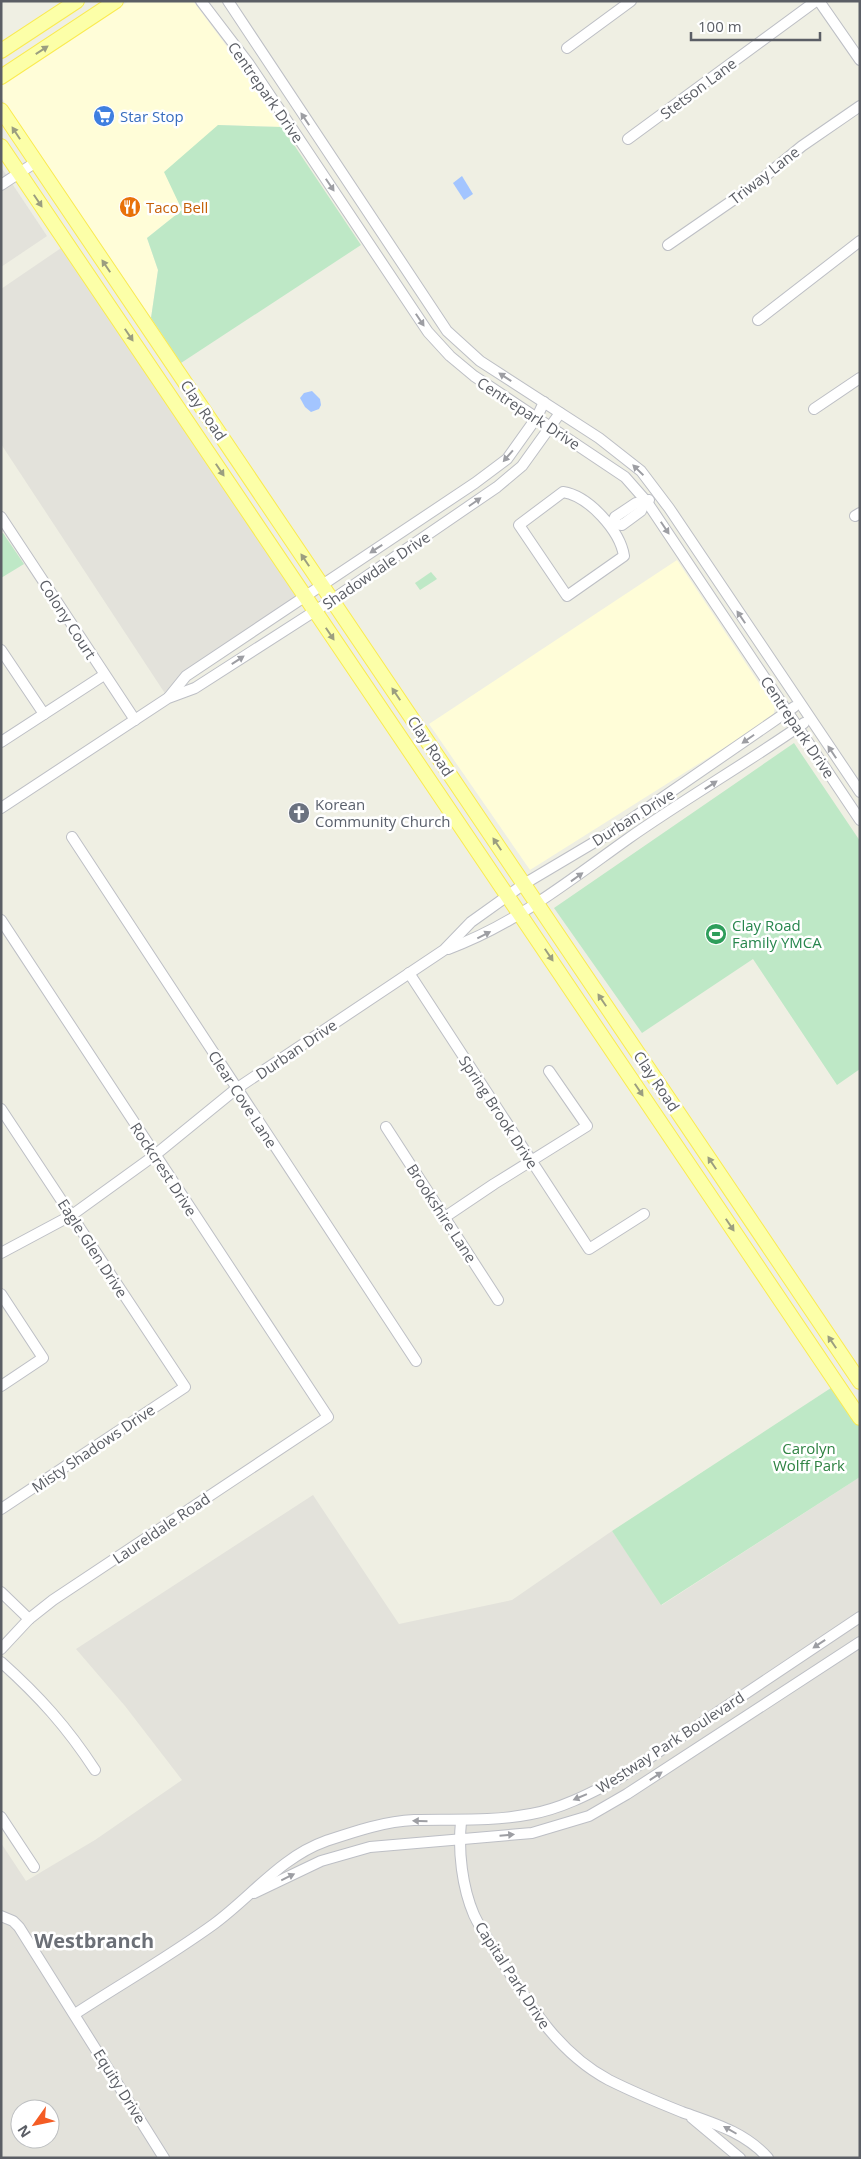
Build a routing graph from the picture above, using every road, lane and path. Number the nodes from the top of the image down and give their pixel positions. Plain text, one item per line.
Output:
1 (77, 1) edge
2 (116, 1) edge
3 (201, 1) edge
4 (228, 1) edge
5 (631, 1) edge
6 (818, 1) edge
7 (566, 48) dead end
8 (1, 51) edge
9 (262, 54) junction
10 (860, 60) edge
11 (248, 64) junction
12 (1, 77) edge
13 (860, 106) edge
14 (1, 110) edge
15 (628, 139) dead end
16 (1, 146) edge
17 (326, 149) junction
18 (312, 158) junction
19 (36, 162) junction
20 (19, 173) junction
21 (1, 185) edge
22 (860, 241) edge
23 (668, 245) dead end
24 (390, 246) junction
25 (377, 256) junction
26 (123, 291) junction
27 (107, 303) junction
28 (758, 320) dead end
29 (454, 337) junction
30 (442, 347) junction
31 (860, 378) edge
32 (544, 402) junction
33 (814, 409) dead end
34 (560, 413) junction
35 (537, 417) junction
36 (209, 418) junction
37 (551, 426) junction
38 (192, 430) junction
39 (657, 492) junction
40 (446, 503) junction
41 (645, 503) junction
42 (455, 516) junction
43 (1, 517) edge
44 (612, 525) junction
45 (322, 584) junction
46 (305, 596) junction
47 (332, 600) junction
48 (730, 601) junction
49 (719, 608) junction
50 (315, 611) junction
51 (1, 650) edge
52 (104, 675) junction
53 (168, 698) junction
54 (799, 704) junction
55 (788, 711) junction
56 (44, 714) junction
57 (809, 719) junction
58 (135, 720) junction
59 (799, 727) junction
60 (1, 742) edge
61 (455, 782) junction
62 (438, 791) junction
63 (860, 792) edge
64 (1, 808) edge
65 (860, 820) edge
66 (72, 837) dead end
67 (524, 884) junction
68 (509, 895) junction
69 (537, 905) junction
70 (522, 915) junction
71 (1, 920) edge
72 (444, 950) junction
73 (409, 973) junction
74 (618, 1024) junction
75 (602, 1034) junction
76 (549, 1071) dead end
77 (236, 1089) junction
78 (1, 1109) edge
79 (386, 1127) dead end
80 (701, 1146) junction
81 (155, 1155) junction
82 (684, 1157) junction
83 (532, 1162) junction
84 (644, 1214) dead end
85 (72, 1215) junction
86 (445, 1217) junction
87 (1, 1253) edge
88 (777, 1259) junction
89 (760, 1271) junction
90 (1, 1294) edge
91 (498, 1300) dead end
92 (416, 1361) dead end
93 (846, 1362) junction
94 (830, 1374) junction
95 (860, 1382) edge
96 (1, 1386) edge
97 (185, 1387) joint
98 (328, 1417) joint
99 (860, 1418) edge
100 (1, 1509) edge
101 (1, 1592) edge
102 (860, 1617) edge
103 (28, 1619) junction
104 (860, 1642) edge
105 (1, 1649) edge
106 (1, 1662) edge
107 (95, 1770) dead end
108 (1, 1817) edge
109 (461, 1822) junction
110 (459, 1839) junction
111 (34, 1867) dead end
112 (244, 1898) junction
113 (1, 1916) edge
114 (75, 2014) junction
115 (685, 2113) junction
116 (164, 2158) edge
117 (740, 2158) edge
118 (768, 2158) edge

1 - 8 main road
12 -> 2 main road
3 - 11 street, Centrepark Drive
4 - 9 street, Centrepark Drive
5 - 7 street
6 - 10 street
6 - 15 street, Stetson Lane
9 - 11 street
17 -> 9 street, Centrepark Drive
11 - 18 street, Centrepark Drive
13 - 23 street, Triway Lane
19 -> 14 main road, Clay Road
16 - 20 main road, Clay Road
17 - 18 street
17 - 24 street, Centrepark Drive
18 -> 25 street, Centrepark Drive
19 - 20 street
26 -> 19 main road, Clay Road
20 - 21 street
20 -> 27 main road, Clay Road
22 - 28 street
24 - 25 street
24 - 29 street, Centrepark Drive
25 -> 30 street, Centrepark Drive
26 - 27 main road
26 - 36 main road, Clay Road
27 -> 38 main road, Clay Road
29 - 30 street
32 -> 29 street, Centrepark Drive
30 - 35 street, Centrepark Drive
31 - 33 street
32 - 34 street, Centrepark Drive
32 - 35 street, Shadowdale Drive
34 - 37 street, Shadowdale Drive
39 -> 34 street, Centrepark Drive
35 - 37 street, Centrepark Drive
35 -> 40 street, Shadowdale Drive
36 - 38 main road
45 -> 36 main road, Clay Road
37 - 41 street, Centrepark Drive
42 -> 37 street, Shadowdale Drive
38 -> 46 main road, Clay Road
39 - 41 street
39 - 48 street, Centrepark Drive
40 - 42 street
40 -> 45 street, Shadowdale Drive
41 - 44 street
41 -> 49 street, Centrepark Drive
42 - 47 street, Shadowdale Drive
43 - 52 street, Colony Court
44 - 44 street
45 - 46 street, Shadowdale Drive
45 - 47 main road, Clay Road
46 - 50 main road, Clay Road
46 - 53 street, Shadowdale Drive
47 - 50 street, Shadowdale Drive
61 -> 47 main road, Clay Road
48 - 49 street
54 -> 48 street, Centrepark Drive
49 - 55 street, Centrepark Drive
53 -> 50 street, Shadowdale Drive
50 -> 62 main road, Clay Road
51 - 56 street
52 - 56 street
52 - 58 street, Colony Court
53 - 58 street, Shadowdale Drive
54 - 55 street, Durban Drive
54 - 57 street, Centrepark Drive
55 - 59 street, Centrepark Drive
55 -> 67 street, Durban Drive
56 - 60 street
57 - 59 street, Durban Drive
63 -> 57 street, Centrepark Drive
58 - 64 street, Shadowdale Drive
59 - 65 street, Centrepark Drive
69 -> 59 street, Durban Drive
61 - 62 main road
67 -> 61 main road, Clay Road
62 - 68 main road, Clay Road
66 - 77 street, Clear Cove Lane
67 - 68 street, Durban Drive
67 - 69 main road, Clay Road
68 - 70 main road, Clay Road
68 - 72 street, Durban Drive
69 - 70 street, Durban Drive
74 -> 69 main road, Clay Road
72 -> 70 street, Durban Drive
70 -> 75 main road, Clay Road
71 - 81 street, Rockcrest Drive
72 - 73 street, Durban Drive
73 - 77 street, Durban Drive
73 - 83 street, Spring Brook Drive
74 - 75 main road
74 - 80 main road, Clay Road
75 -> 82 main road, Clay Road
76 - 83 street
77 - 81 street, Durban Drive
77 - 92 street, Clear Cove Lane
78 - 85 street, Eagle Glen Drive
79 - 86 street, Brookshire Lane
80 - 82 main road
88 -> 80 main road, Clay Road
81 - 85 street, Durban Drive
81 - 98 street, Rockcrest Drive
82 -> 89 main road, Clay Road
83 - 84 street, Spring Brook Drive
83 - 86 street
85 - 87 street, Durban Drive
85 - 97 street, Eagle Glen Drive
86 - 91 street, Brookshire Lane
88 - 89 main road
93 -> 88 main road, Clay Road
89 - 94 main road, Clay Road
90 - 96 street
93 - 94 main road
93 - 95 main road, Clay Road
94 - 99 main road, Clay Road
97 - 100 street, Misty Shadows Drive
98 - 103 street, Laureldale Road
101 - 103 street
102 -> 109 street, Westway Park Boulevard
103 - 105 street, Laureldale Road
110 -> 104 street, Westway Park Boulevard
106 - 107 street
108 - 111 street
109 - 110 street, Capital Park Drive
109 -> 112 street, Westway Park Boulevard
112 -> 110 street, Westway Park Boulevard
110 - 115 street, Capital Park Drive
112 - 114 street, Westway Park Boulevard
113 - 114 street
114 - 116 street, Equity Drive
115 - 117 street, Capital Park Drive
118 -> 115 street, Capital Park Drive

